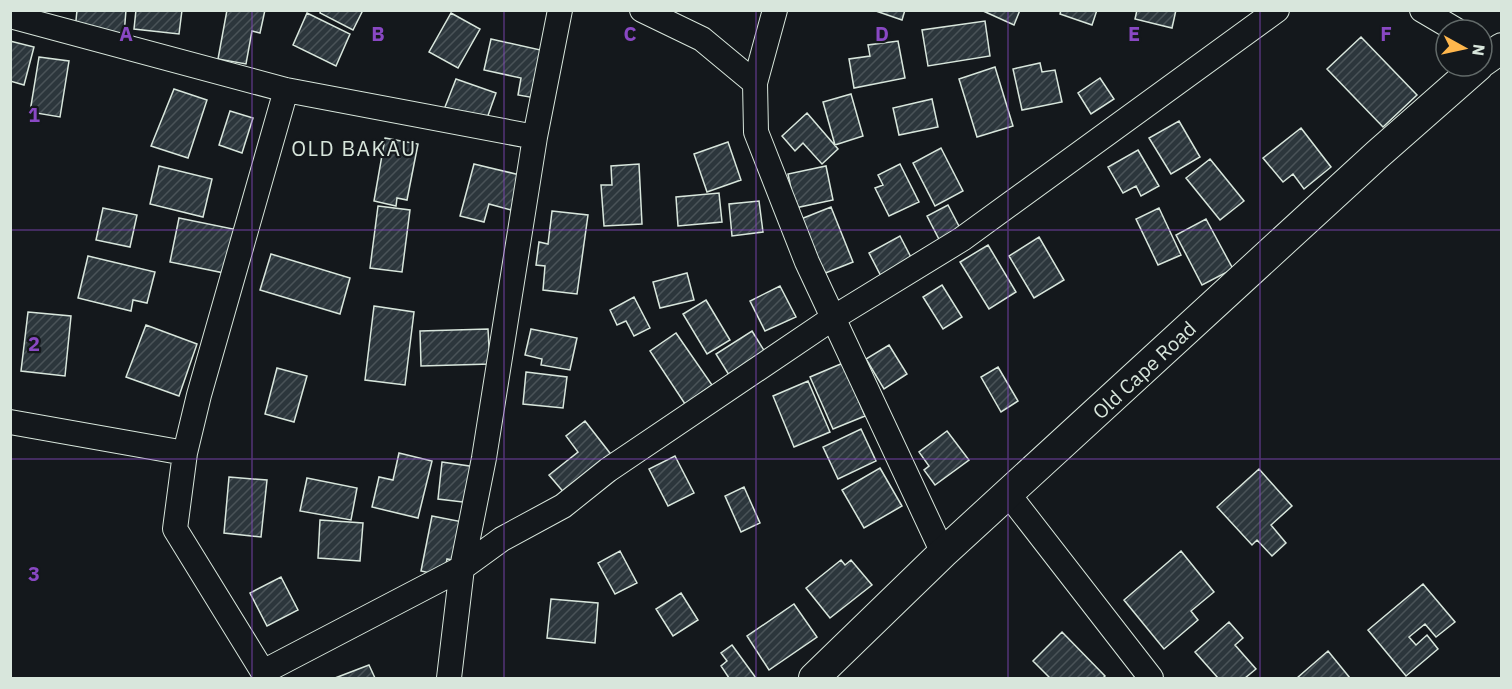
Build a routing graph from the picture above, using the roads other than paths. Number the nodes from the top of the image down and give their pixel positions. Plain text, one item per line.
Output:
1 (560, 10) edge
2 (642, 10) edge
3 (775, 10) edge
4 (1276, 10) edge
5 (1422, 10) edge
6 (10, 16) edge
7 (1436, 18) edge
8 (1462, 78) edge
9 (755, 83) junction
10 (286, 90) junction
11 (535, 137) junction
12 (833, 318) junction
13 (10, 422) edge
14 (185, 453) junction
15 (1009, 495) junction
16 (944, 553) junction
17 (462, 568) junction
18 (449, 678) edge
19 (814, 678) edge
20 (1151, 678) edge

1 - 11 street
2 - 9 street
3 - 9 street
4 - 12 street
5 - 7 street
6 - 10 street
8 - 15 street, Old Cape Road
9 - 12 street
10 - 11 street
10 - 14 street
11 - 17 street
12 - 16 street
12 - 17 street
13 - 14 street
14 - 17 street
15 - 16 street, Old Cape Road
15 - 20 street
16 - 19 street, Old Cape Road
17 - 18 street

